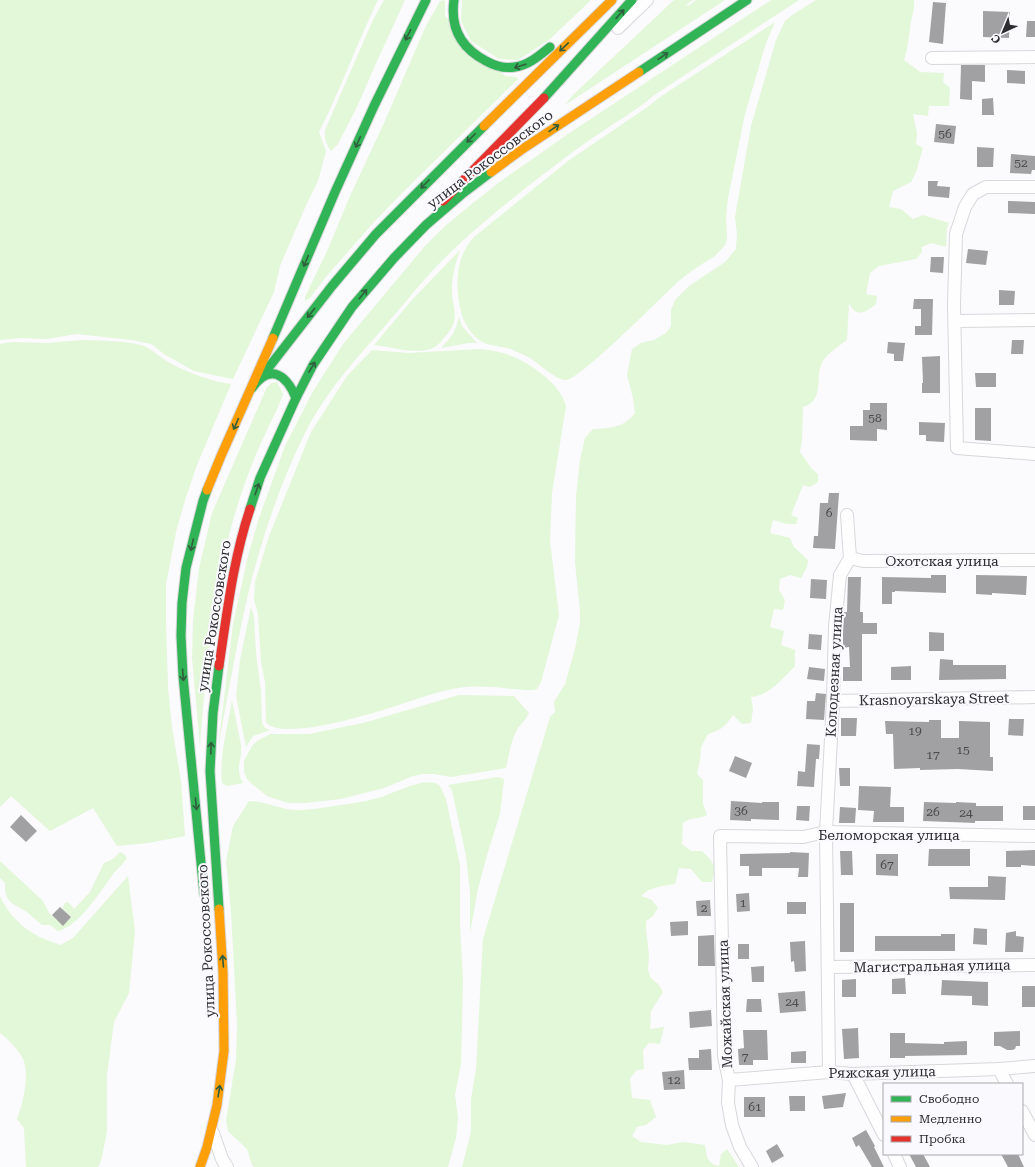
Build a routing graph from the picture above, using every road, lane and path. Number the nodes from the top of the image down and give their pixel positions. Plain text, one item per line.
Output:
1 (426, 0) edge
2 (454, 0) edge
3 (606, 0) edge
4 (612, 0) edge
5 (632, 0) edge
6 (648, 0) edge
7 (747, 0) edge
8 (1035, 57) edge
9 (932, 58) dead end
10 (548, 94) junction
11 (1035, 186) edge
12 (394, 258) junction
13 (1035, 320) edge
14 (956, 321) junction
15 (262, 376) junction
16 (252, 388) junction
17 (296, 398) junction
18 (1035, 454) edge
19 (848, 515) dead end
20 (850, 558) junction
21 (1035, 560) edge
22 (1035, 697) edge
23 (833, 701) junction
24 (826, 832) junction
25 (720, 836) joint
26 (1035, 836) edge
27 (205, 903) dead end
28 (1035, 965) edge
29 (828, 967) junction
30 (1035, 1066) edge
31 (999, 1069) junction
32 (829, 1072) junction
33 (852, 1074) junction
34 (729, 1080) junction
35 (1006, 1083) edge
36 (1023, 1113) edge
37 (212, 1129) junction
38 (883, 1133) edge
39 (1035, 1135) edge
40 (894, 1155) edge
41 (200, 1167) edge
42 (227, 1167) edge
43 (752, 1167) edge
44 (900, 1167) edge

1 -> 16 main road, улица Рокоссовского
3 -> 2 main road
4 -> 15 main road
10 -> 5 main road
6 - 10 street
12 -> 7 main road, улица Рокоссовского
8 - 9 street
10 - 12 main road
11 - 14 street
17 -> 12 main road, улица Рокоссовского
13 - 14 street
14 - 18 street
15 - 16 main road
15 - 17 main road
16 -> 27 main road, улица Рокоссовского
37 -> 17 main road, улица Рокоссовского
19 - 20 street
20 - 21 street, Охотская улица
20 - 23 street, Колодезная улица
22 - 23 street, Krasnoyarskaya Street
23 - 24 street, Колодезная улица
24 - 25 street, Беломорская улица
24 - 26 street, Беломорская улица
24 - 29 street, Колодезная улица
25 - 34 street, Можайская улица
28 - 29 street, Магистральная улица
29 - 32 street, Колодезная улица
30 - 31 street, Ряжская улица
31 - 33 street, Ряжская улица
31 - 35 street
32 - 33 street, Ряжская улица
32 - 34 street, Ряжская улица
33 - 38 street
34 - 43 street, Можайская улица
36 - 39 street
37 - 41 main road, улица Рокоссовского
37 - 42 street
40 - 44 street

